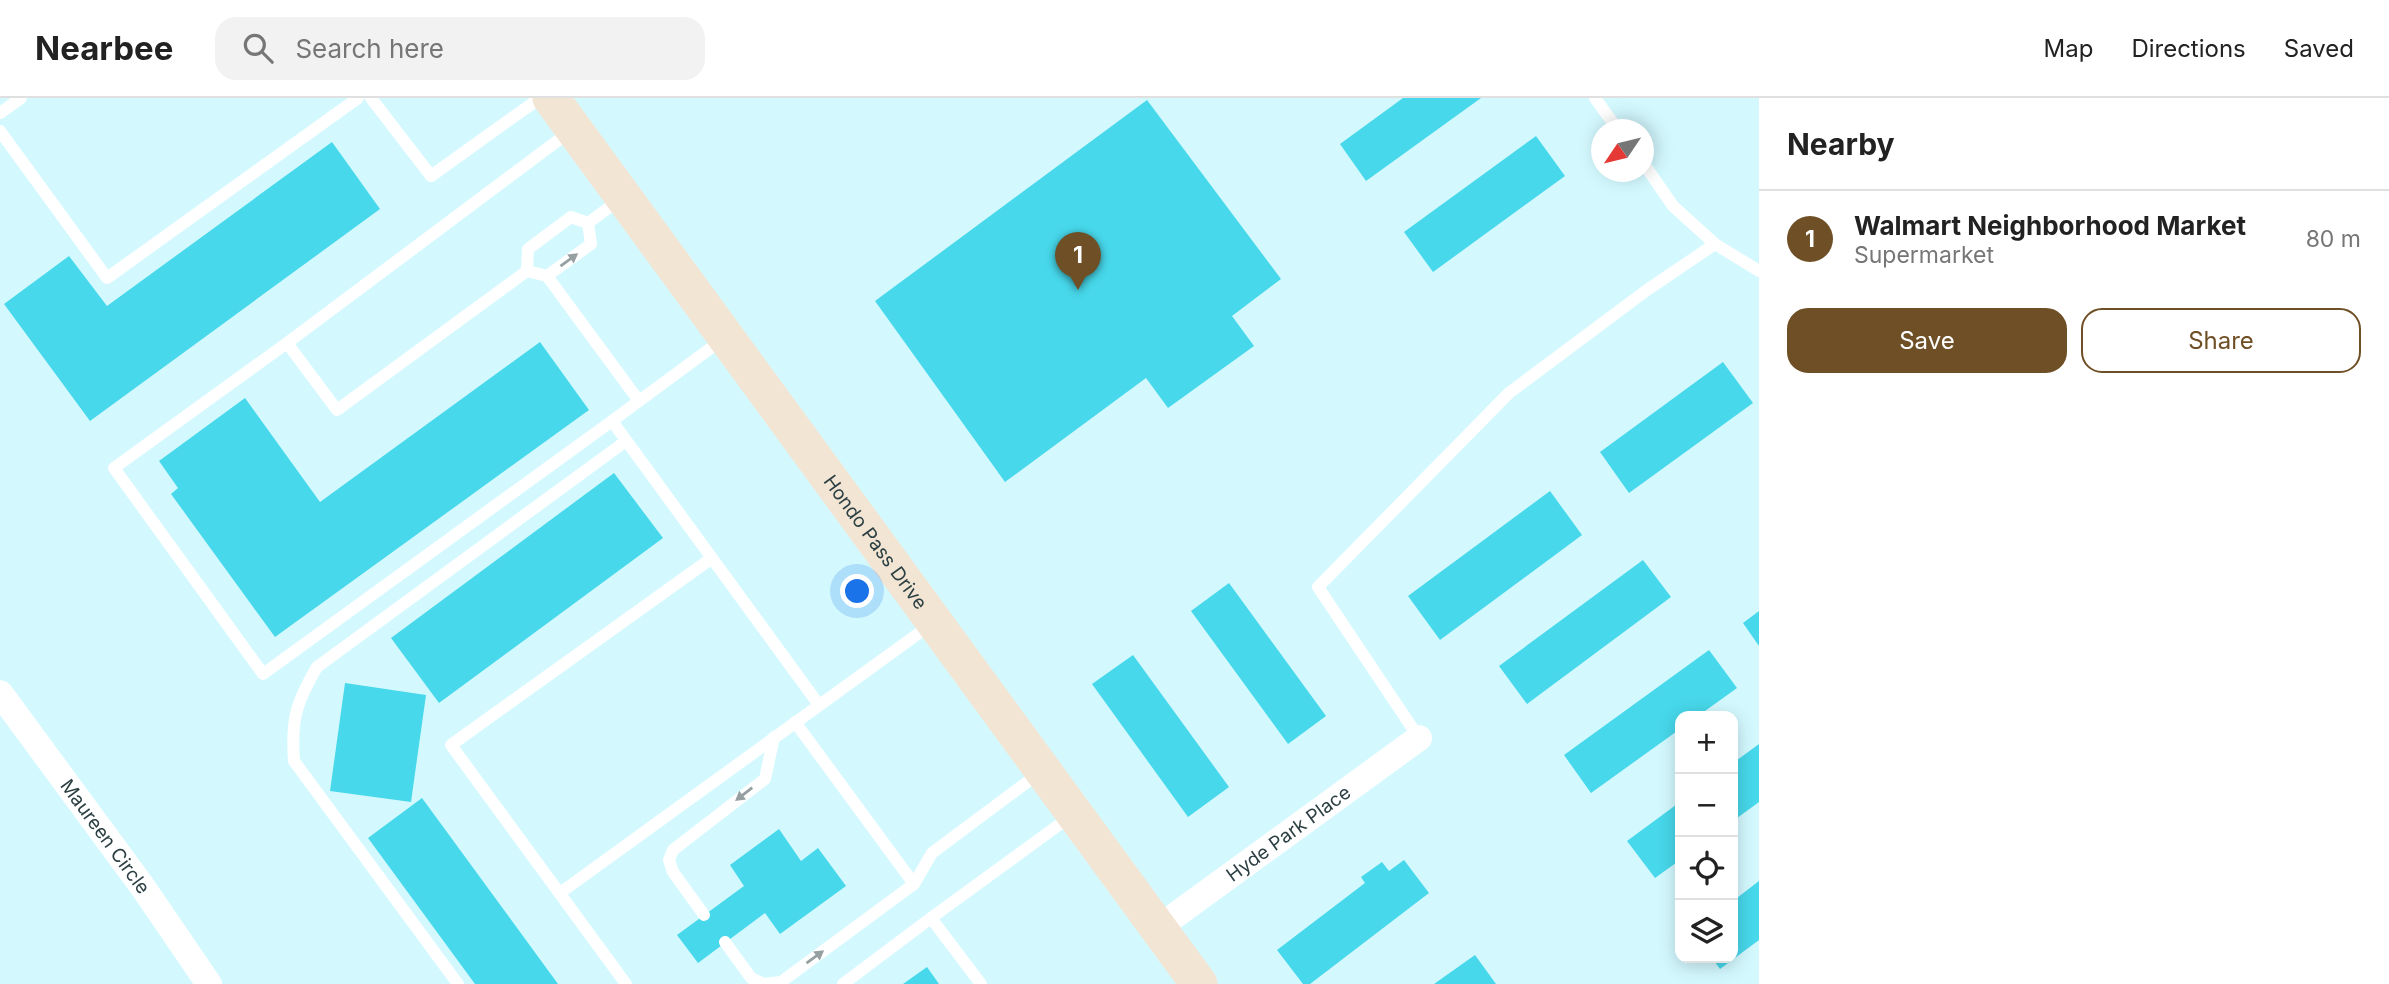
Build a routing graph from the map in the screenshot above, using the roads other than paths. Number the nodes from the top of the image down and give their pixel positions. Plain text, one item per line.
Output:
1 (21, 98) edge
2 (358, 98) edge
3 (370, 98) edge
4 (540, 98) edge
5 (551, 98) edge
6 (1595, 98) edge
7 (0, 113) edge
8 (1610, 119) edge
9 (574, 129) junction
10 (0, 131) edge
11 (1654, 179) edge
12 (624, 197) junction
13 (588, 223) junction
14 (1715, 244) junction
15 (527, 271) junction
16 (1759, 271) edge
17 (547, 276) junction
18 (727, 337) junction
19 (287, 343) junction
20 (639, 401) junction
21 (612, 421) junction
22 (626, 440) junction
23 (712, 558) junction
24 (933, 623) junction
25 (0, 693) edge
26 (819, 705) junction
27 (796, 722) junction
28 (774, 737) junction
29 (1419, 738) joint
30 (1042, 771) junction
31 (1073, 814) junction
32 (914, 884) junction
33 (559, 893) junction
34 (704, 915) dead end
35 (932, 918) junction
36 (1158, 928) junction
37 (725, 943) dead end
38 (207, 984) edge
39 (458, 984) edge
40 (626, 984) edge
41 (843, 984) edge
42 (981, 984) edge
43 (1199, 984) edge

1 - 7 lane
2 - 10 lane
3 - 4 lane
5 - 9 main road, Hondo Pass Drive
6 - 8 lane
9 - 12 main road, Hondo Pass Drive
9 - 19 lane
11 - 14 lane
12 - 13 lane
12 - 18 main road, Hondo Pass Drive
13 - 15 lane
17 -> 13 lane
14 - 16 lane
14 - 29 lane
15 - 17 lane
15 - 19 lane
17 - 20 lane
18 - 20 lane
18 - 24 main road, Hondo Pass Drive
19 - 21 lane
20 - 21 lane
21 - 22 lane
22 - 23 lane
22 - 39 lane
23 - 26 lane
23 - 33 lane
24 - 26 lane
24 - 30 main road, Hondo Pass Drive
25 - 38 street, Maureen Circle
26 - 27 lane
27 - 28 lane
27 - 32 lane
28 - 33 lane
28 -> 34 lane
29 - 36 street, Hyde Park Place
30 - 31 main road, Hondo Pass Drive
30 - 32 lane
31 - 35 lane
31 - 36 main road, Hondo Pass Drive
37 -> 32 lane
33 - 40 lane
35 - 41 lane
35 - 42 lane
36 - 43 main road, Hondo Pass Drive

